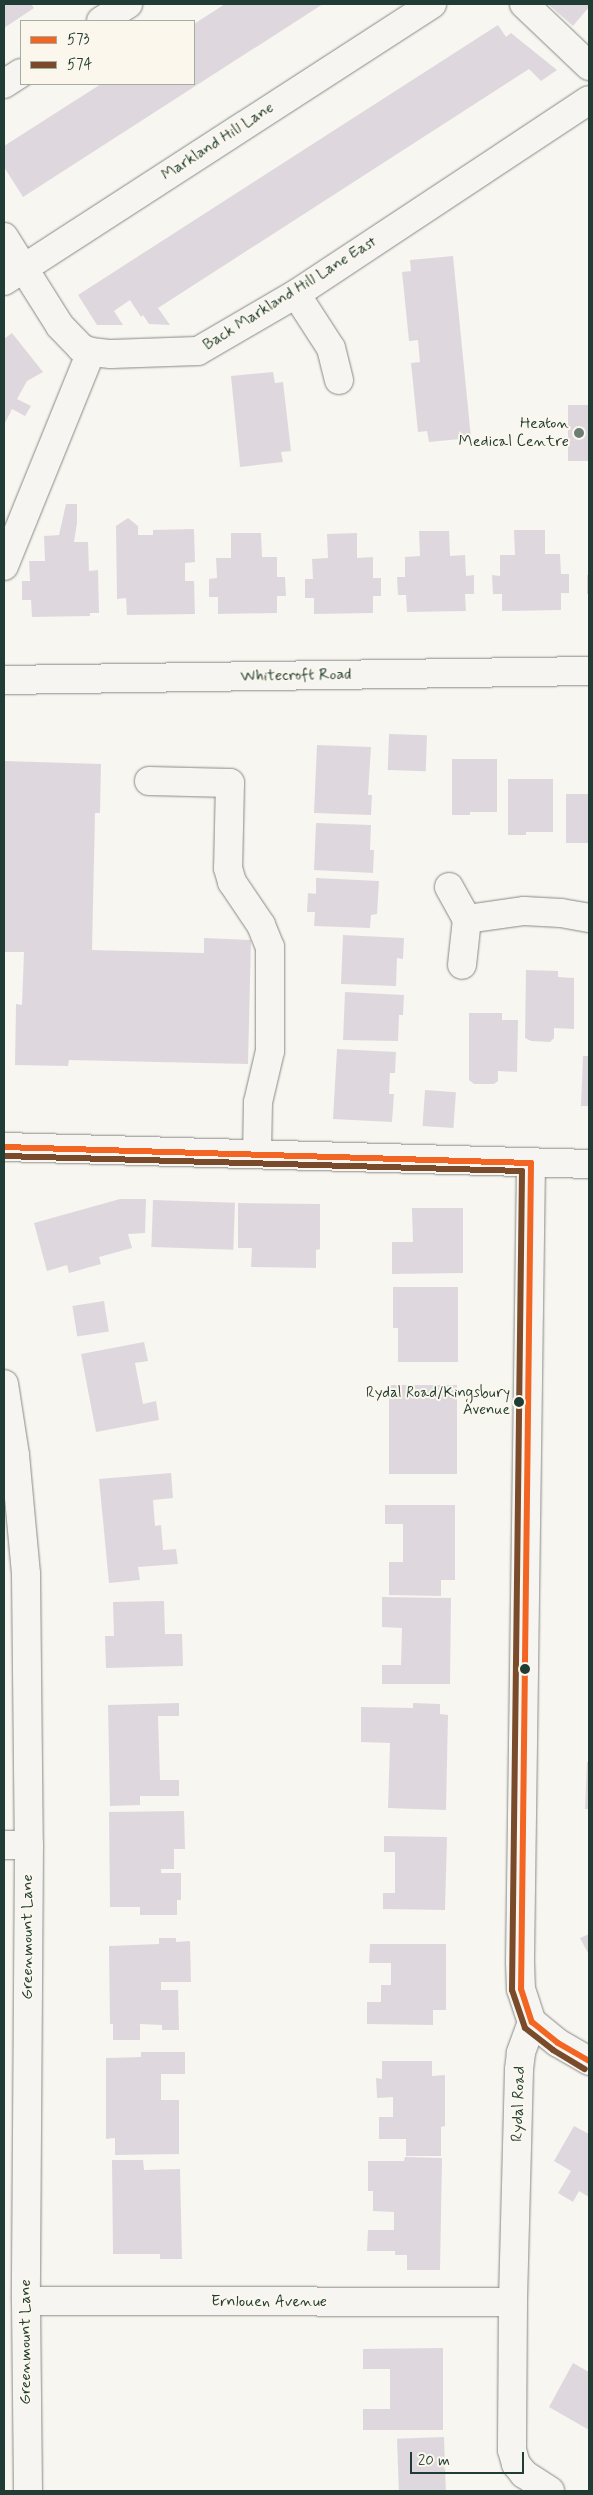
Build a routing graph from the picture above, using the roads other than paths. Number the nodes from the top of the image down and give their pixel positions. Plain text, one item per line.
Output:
1 (128, 4) edge
2 (432, 4) edge
3 (524, 4) edge
4 (103, 20) edge
5 (589, 66) edge
6 (20, 73) edge
7 (4, 84) edge
8 (589, 100) edge
9 (4, 237) edge
10 (14, 274) edge
11 (296, 294) junction
12 (92, 352) junction
13 (339, 380) dead end
14 (4, 566) edge
15 (589, 671) edge
16 (4, 680) edge
17 (149, 781) dead end
18 (449, 886) dead end
19 (589, 918) edge
20 (467, 919) junction
21 (462, 965) dead end
22 (4, 1147) edge
23 (257, 1153) junction
24 (531, 1163) junction
25 (589, 1164) edge
26 (4, 1384) edge
27 (9, 1457) edge
28 (16, 1845) edge
29 (532, 2022) junction
30 (589, 2061) edge
31 (26, 2301) junction
32 (513, 2302) junction
33 (28, 2491) edge
34 (550, 2491) edge

1 - 4 street
2 - 10 street, Markland Hill Lane
3 - 5 street
6 - 7 street
8 - 11 street, Back Markland Hill Lane East
9 - 10 street
10 - 12 street
11 - 12 street, Back Markland Hill Lane East
11 - 13 street
12 - 14 street
15 - 16 street, Whitecroft Road
17 - 23 street
18 - 20 street
19 - 20 street
20 - 21 street
22 - 23 street
23 - 24 street
24 - 25 street
24 - 29 street
26 - 27 street, Greenmount Lane
27 - 28 street, Greenmount Lane
28 - 31 street, Greenmount Lane
29 - 30 street
29 - 32 street, Rydal Road
31 - 32 street, Ernlouen Avenue
31 - 33 street, Greenmount Lane
32 - 34 street, Rydal Road

